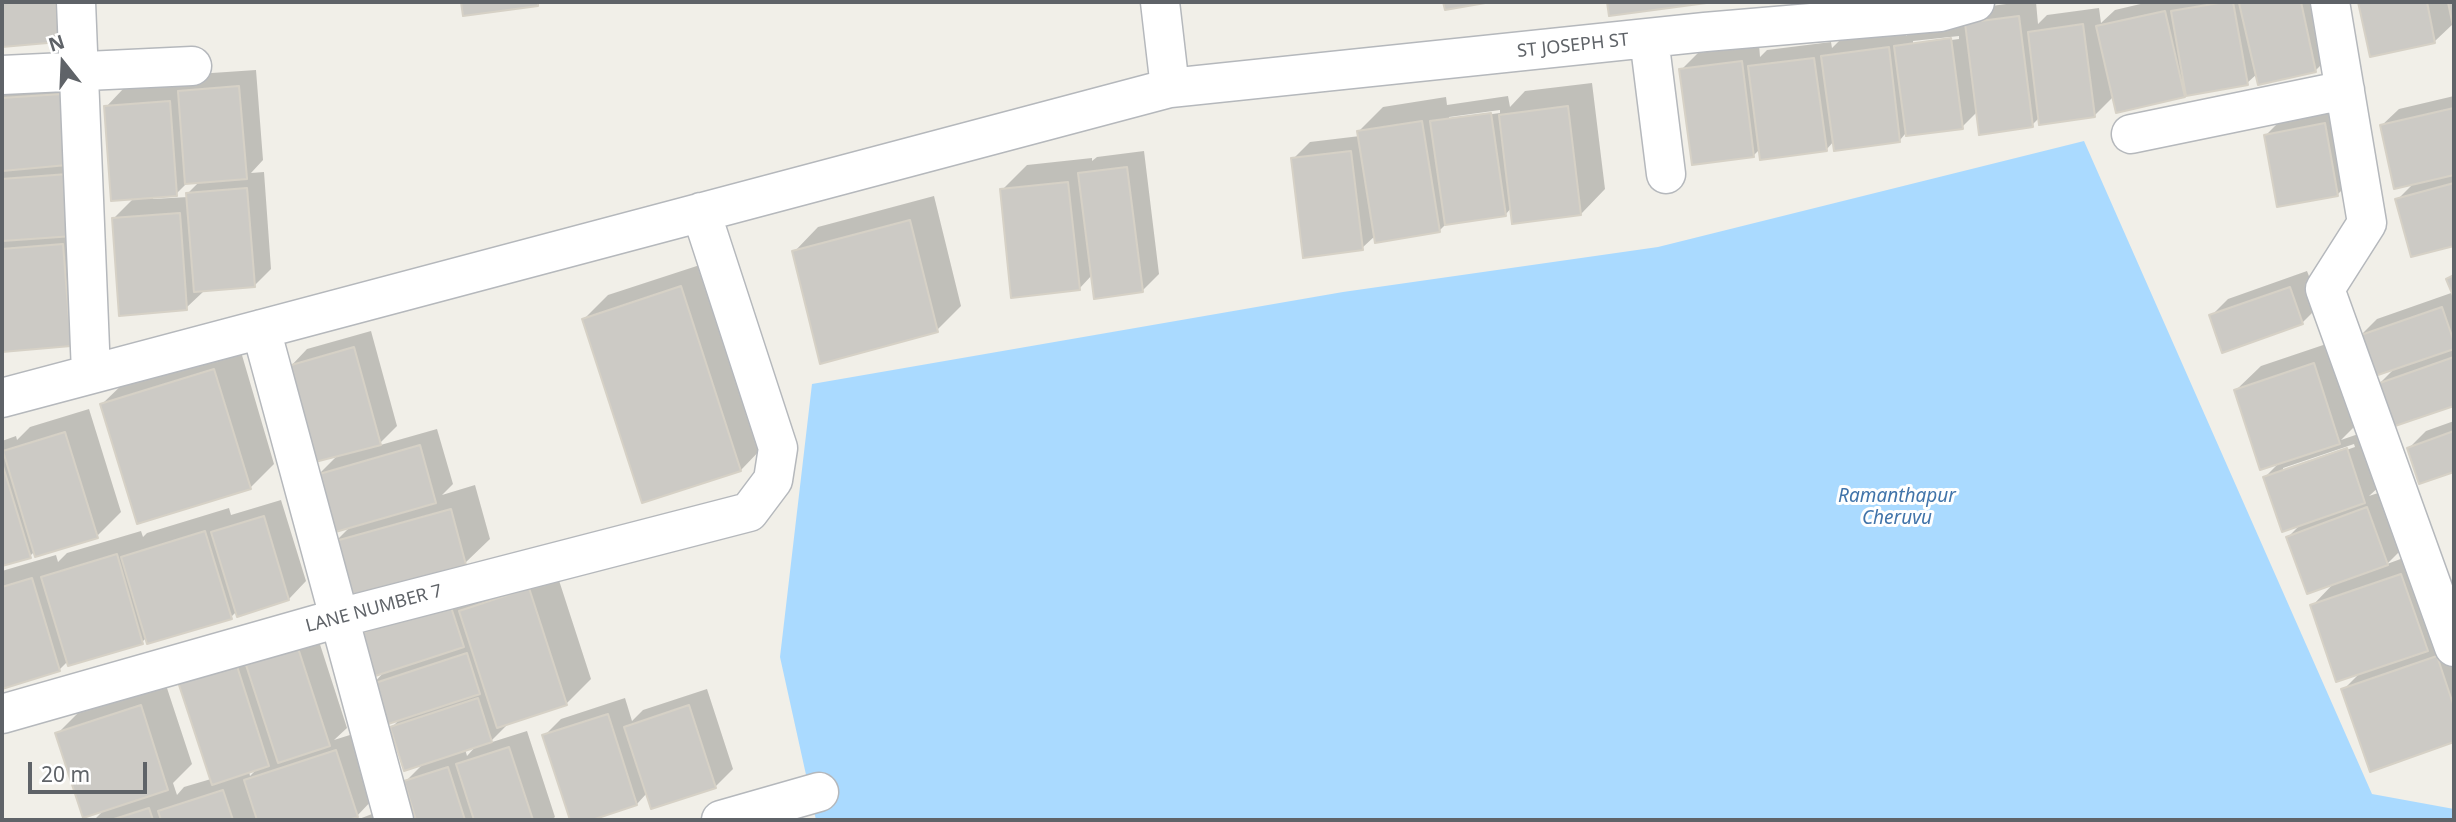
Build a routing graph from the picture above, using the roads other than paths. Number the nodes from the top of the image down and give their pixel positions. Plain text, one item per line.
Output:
1 (76, 2) edge
2 (1160, 2) edge
3 (1975, 2) edge
4 (2330, 2) edge
5 (1649, 38) junction
6 (192, 66) dead end
7 (78, 70) junction
8 (2, 75) edge
9 (1170, 88) junction
10 (2345, 90) junction
11 (2131, 134) dead end
12 (1666, 174) dead end
13 (701, 212) junction
14 (261, 329) junction
15 (91, 373) junction
16 (2, 398) edge
17 (339, 618) junction
18 (2454, 647) edge
19 (2, 715) edge
20 (819, 792) dead end
21 (394, 820) edge
22 (721, 820) edge

1 - 7 street
2 - 9 street
3 - 5 street, ST JOSEPH ST
4 - 10 street
5 - 9 street, ST JOSEPH ST
5 - 12 street
6 - 7 street
7 - 8 street
7 - 15 street
9 - 13 street, ST JOSEPH ST
10 - 11 street
10 - 18 street
13 - 14 street, ST JOSEPH ST
13 - 17 street, LANE NUMBER 7
14 - 15 street, ST JOSEPH ST
14 - 17 street
15 - 16 street, ST JOSEPH ST
17 - 19 street, LANE NUMBER 7
17 - 21 street
20 - 22 street

